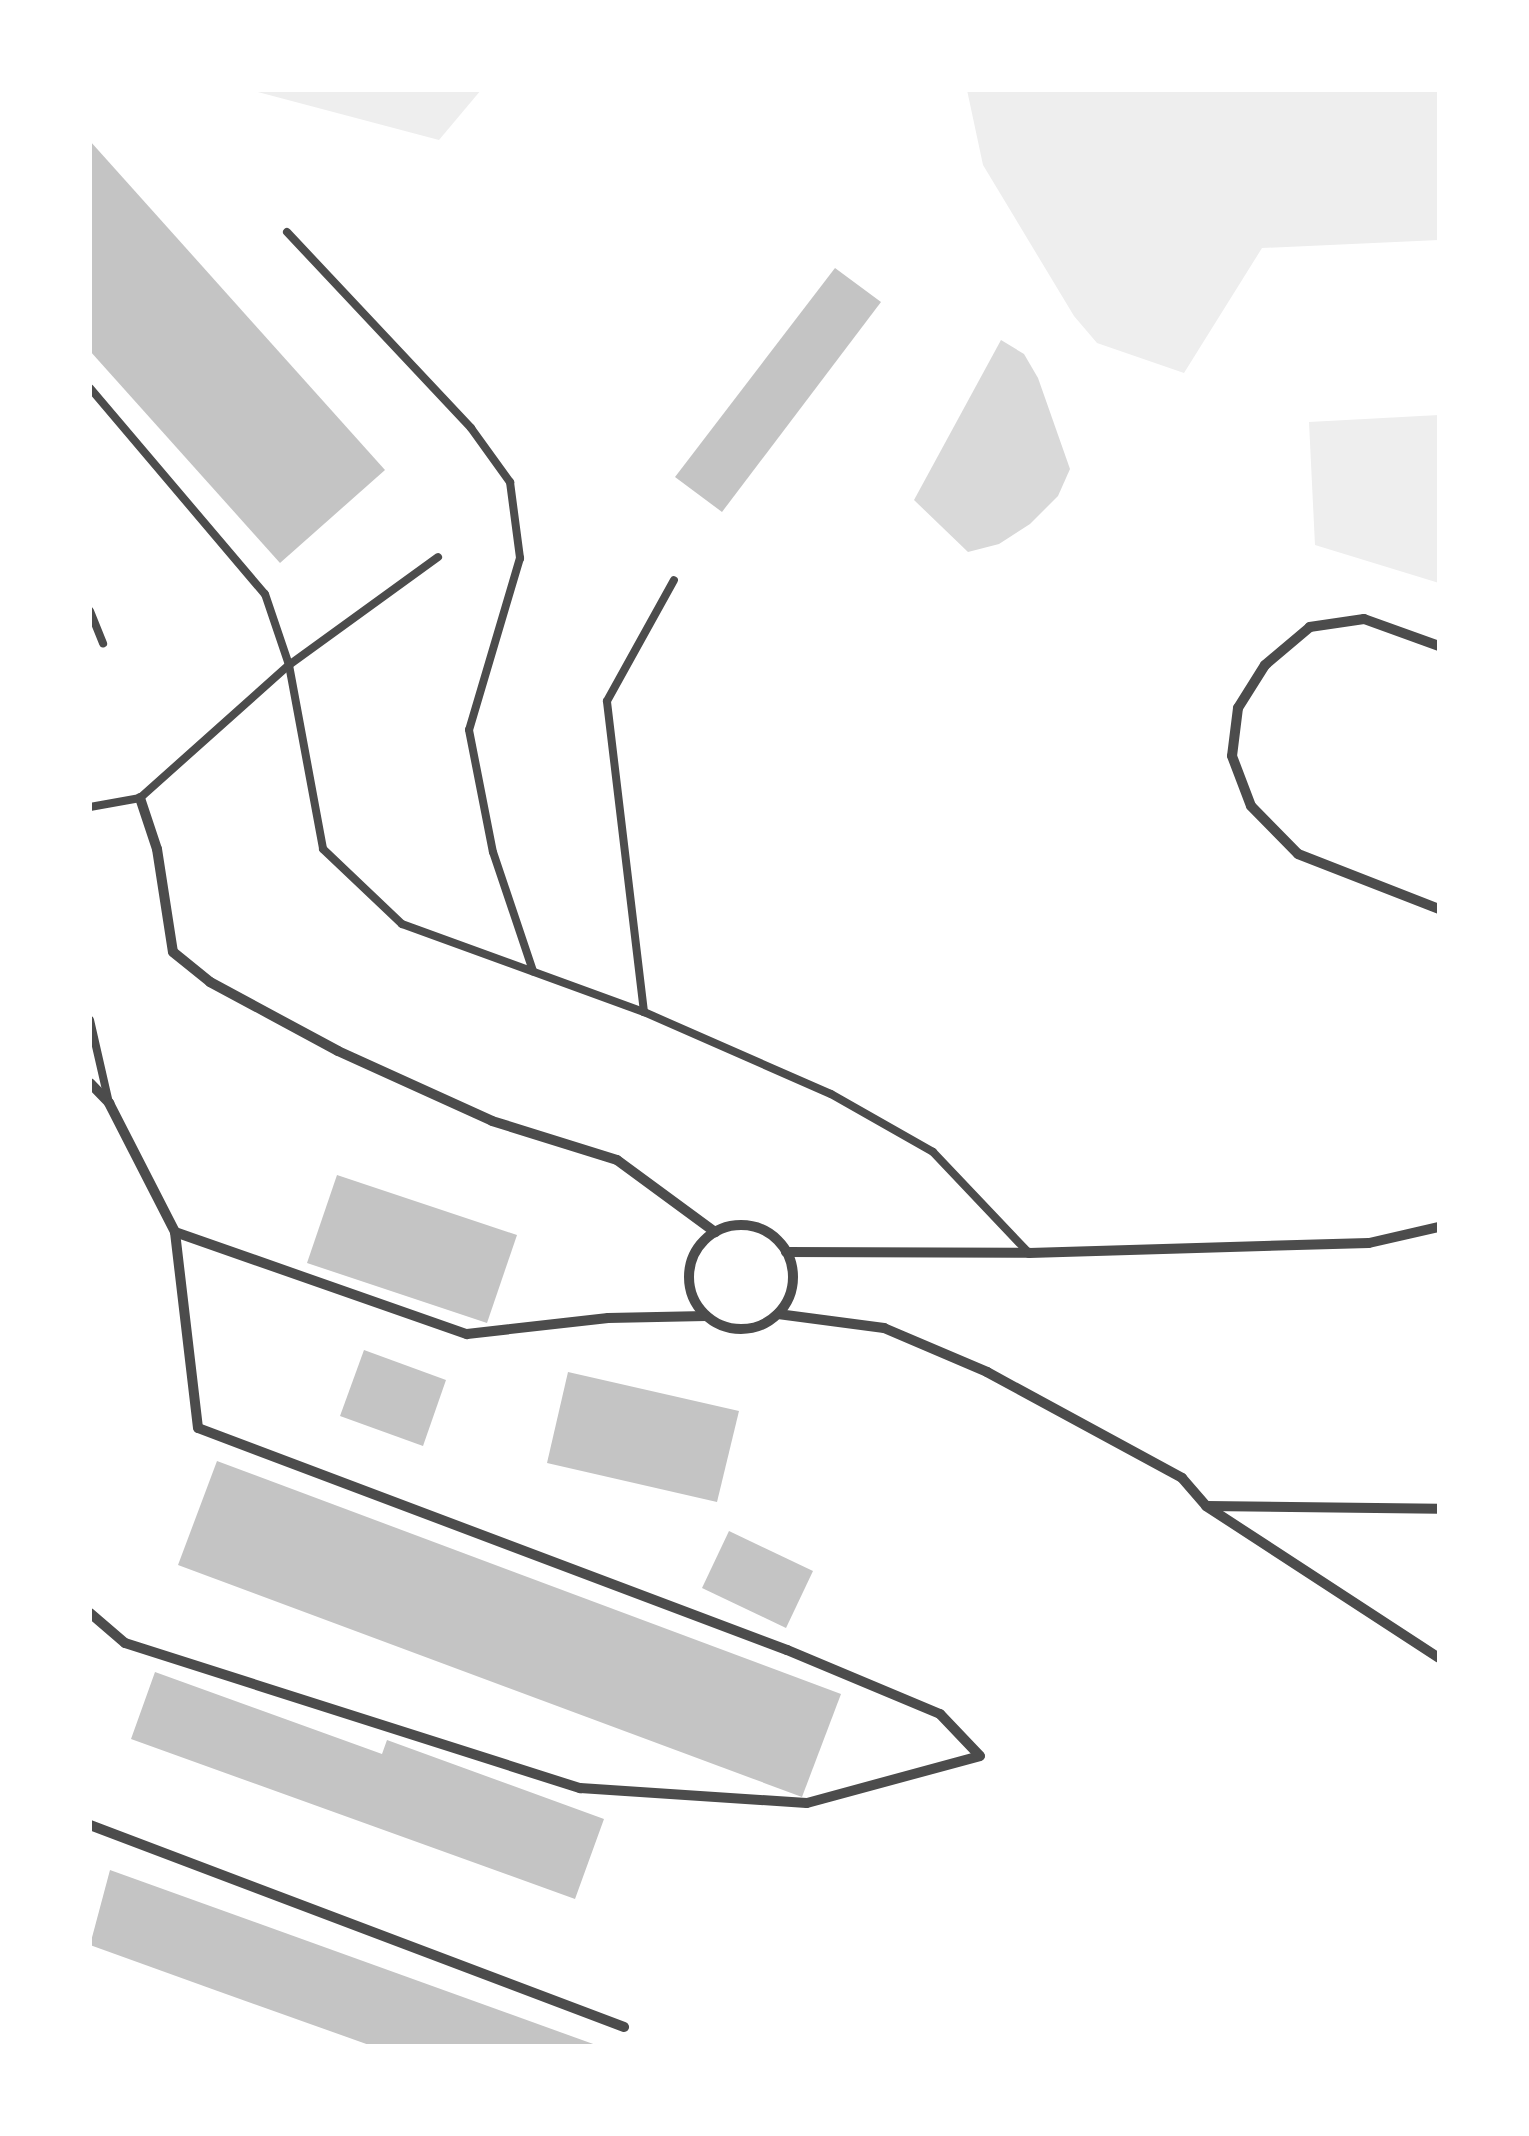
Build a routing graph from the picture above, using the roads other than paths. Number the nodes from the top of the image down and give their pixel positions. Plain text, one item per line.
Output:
1 (287, 232) dead end
2 (90, 388) edge
3 (438, 557) dead end
4 (674, 580) dead end
5 (90, 611) edge
6 (103, 644) dead end
7 (1439, 646) edge
8 (289, 665) junction
9 (140, 798) junction
10 (90, 807) edge
11 (1439, 909) edge
12 (532, 971) junction
13 (644, 1012) junction
14 (90, 1020) edge
15 (90, 1083) edge
16 (109, 1103) junction
17 (1439, 1227) edge
18 (175, 1232) junction
19 (715, 1232) junction
20 (786, 1252) junction
21 (1029, 1254) junction
22 (778, 1314) junction
23 (706, 1316) junction
24 (1206, 1506) junction
25 (1439, 1509) edge
26 (90, 1613) edge
27 (1439, 1658) edge
28 (90, 1825) edge
29 (624, 2026) dead end

1 - 12 lane
2 - 8 lane
3 - 8 lane
4 - 13 lane
5 - 6 lane
7 - 11 street
8 - 9 lane
8 - 12 lane
9 - 10 lane
9 - 19 street
12 - 13 lane
13 - 21 lane
14 - 16 lane
15 - 16 street
16 - 18 street
17 - 21 street
18 - 23 street
18 - 26 street
19 - 20 street
19 - 23 street
20 - 21 street
20 - 22 street
22 - 23 street
22 - 24 street
24 - 25 street
24 - 27 street
28 - 29 street

